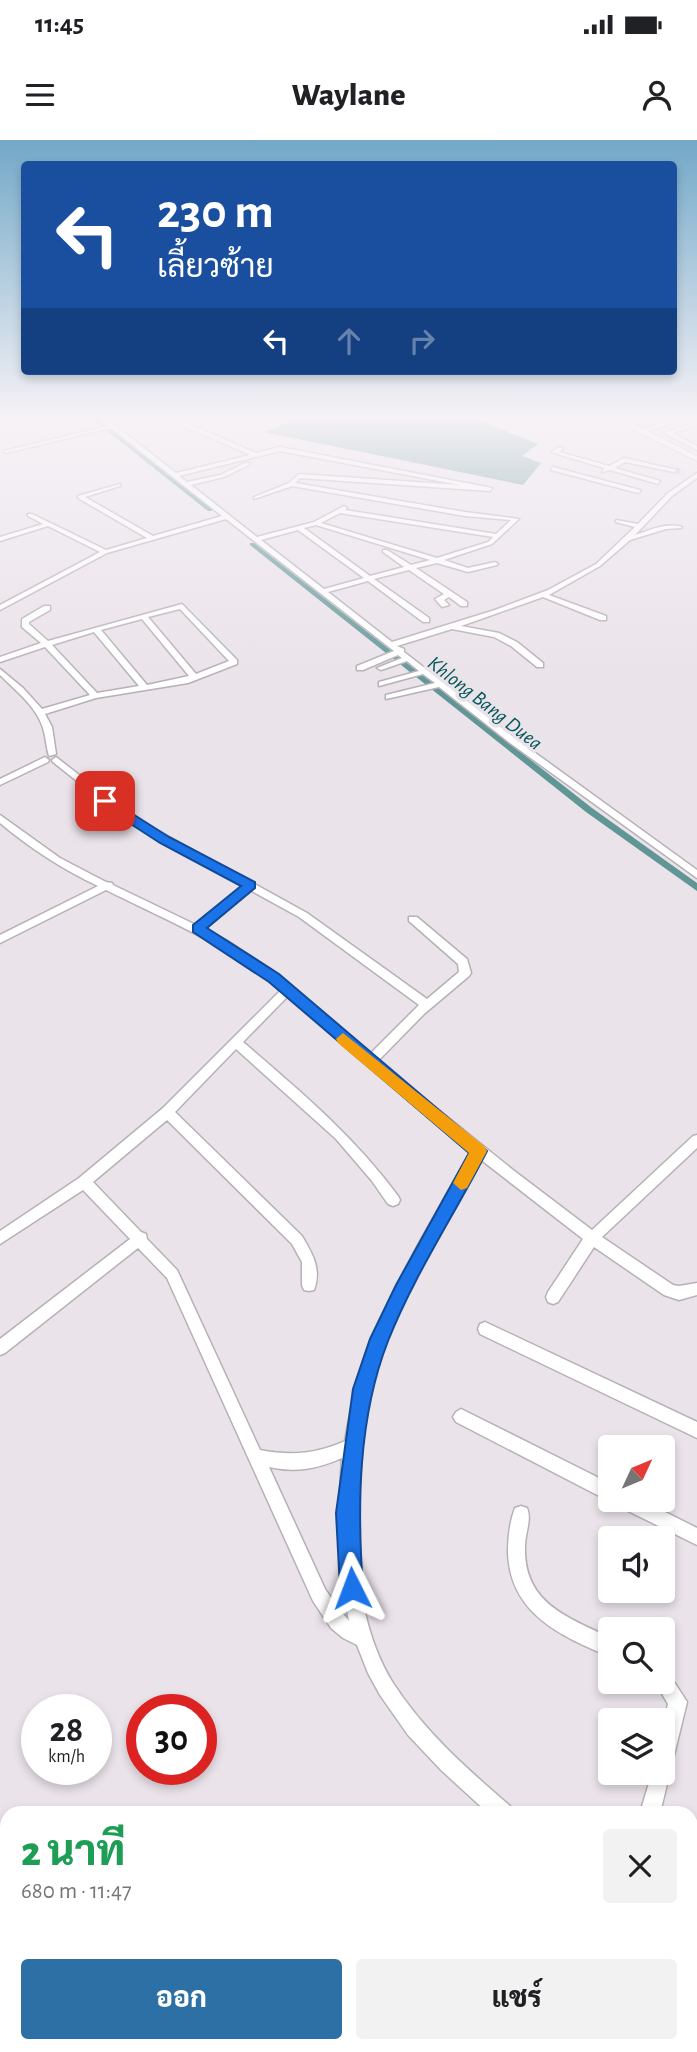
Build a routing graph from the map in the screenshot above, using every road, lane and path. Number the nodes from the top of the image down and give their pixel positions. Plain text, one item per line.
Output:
1 (93, 504) edge
2 (214, 504) edge
3 (347, 504) edge
4 (406, 504) edge
5 (658, 504) edge
6 (340, 511) junction
7 (30, 515) dead end
8 (229, 516) junction
9 (437, 517) dead end
10 (475, 518) dead end
11 (618, 521) dead end
12 (316, 523) junction
13 (48, 524) junction
14 (634, 525) junction
15 (435, 526) junction
16 (679, 527) dead end
17 (299, 528) junction
18 (470, 532) junction
19 (498, 536) junction
20 (152, 538) junction
21 (0, 539) edge
22 (257, 540) junction
23 (627, 540) junction
24 (385, 551) dead end
25 (106, 552) junction
26 (439, 560) junction
27 (495, 564) dead end
28 (410, 568) junction
29 (369, 579) junction
30 (323, 591) junction
31 (449, 594) junction
32 (541, 594) junction
33 (464, 604) dead end
34 (445, 605) dead end
35 (0, 608) edge
36 (47, 608) dead end
37 (143, 616) junction
38 (603, 618) dead end
39 (426, 620) dead end
40 (451, 625) junction
41 (96, 629) junction
42 (47, 644) junction
43 (399, 655) junction
44 (0, 660) edge
45 (540, 665) dead end
46 (360, 668) dead end
47 (381, 668) dead end
48 (0, 671) edge
49 (421, 673) junction
50 (195, 678) junction
51 (382, 684) dead end
52 (436, 685) junction
53 (145, 688) junction
54 (95, 696) junction
55 (389, 697) dead end
56 (43, 712) junction
57 (51, 758) junction
58 (0, 782) edge
59 (0, 818) edge
60 (697, 857) edge
61 (683, 865) junction
62 (86, 874) junction
63 (697, 875) edge
64 (108, 885) junction
65 (250, 885) junction
66 (83, 895) junction
67 (413, 919) dead end
68 (198, 929) junction
69 (0, 939) edge
70 (287, 990) junction
71 (427, 1005) junction
72 (236, 1042) junction
73 (370, 1061) junction
74 (167, 1112) junction
75 (697, 1140) edge
76 (478, 1151) junction
77 (84, 1182) junction
78 (393, 1200) dead end
79 (0, 1238) edge
80 (141, 1238) junction
81 (591, 1239) junction
82 (309, 1285) dead end
83 (697, 1289) edge
84 (553, 1297) dead end
85 (485, 1329) dead end
86 (0, 1348) edge
87 (461, 1417) dead end
88 (697, 1430) edge
89 (354, 1445) junction
90 (258, 1457) junction
91 (598, 1486) edge
92 (648, 1512) edge
93 (521, 1514) dead end
94 (697, 1537) edge
95 (364, 1639) junction
96 (598, 1641) edge
97 (673, 1694) edge
98 (675, 1715) edge
99 (658, 1785) edge
100 (495, 1806) edge
101 (652, 1806) edge

1 - 20 street
2 - 8 street
3 - 6 street
4 - 19 street
5 - 14 street
6 - 12 street
6 - 15 street
7 - 13 street
8 - 20 street
8 - 22 street
9 - 15 street
10 - 18 street
11 - 14 street
12 - 17 street
12 - 26 street
13 - 21 street
13 - 25 street
14 - 23 street
15 - 18 street
16 - 23 street
17 - 22 street
17 - 29 street
18 - 19 street
19 - 26 street
20 - 25 street
22 - 30 street
23 - 32 street
24 - 28 street
25 - 35 street
26 - 27 street
26 - 28 street
28 - 29 street
28 - 31 street
29 - 30 street
29 - 39 street
30 - 43 street
31 - 33 street
31 - 34 street
32 - 38 street
32 - 40 street
36 - 42 street
37 - 41 street
37 - 50 street
37 - 50 street
40 - 43 street
40 - 45 street
41 - 42 street
41 - 53 street
42 - 44 street
42 - 54 street
43 - 46 street
43 - 47 street
43 - 49 street
48 - 56 street
49 - 51 street
49 - 52 street
50 - 53 street
52 - 55 street
52 - 61 street
53 - 54 street
54 - 56 street
56 - 57 street
57 - 58 street
57 - 65 street
59 - 62 street
60 - 61 street
61 - 63 street
62 - 64 street
62 - 66 street
64 - 66 street
64 - 68 street
65 - 68 street
65 - 71 street
66 - 69 street
67 - 71 street
68 - 70 street
70 - 72 street
70 - 73 street
71 - 73 street
72 - 74 street
72 - 78 street
73 - 76 street
74 - 77 street
74 - 82 street
75 - 81 street
76 - 81 street
76 - 89 street
77 - 79 street
77 - 80 street
80 - 86 street
80 - 90 street
81 - 83 street
81 - 84 street
85 - 88 street
87 - 91 street
89 - 90 street
89 - 95 street
90 - 95 street
92 - 94 street
93 - 96 street
95 - 100 street
97 - 98 street
99 - 101 street

